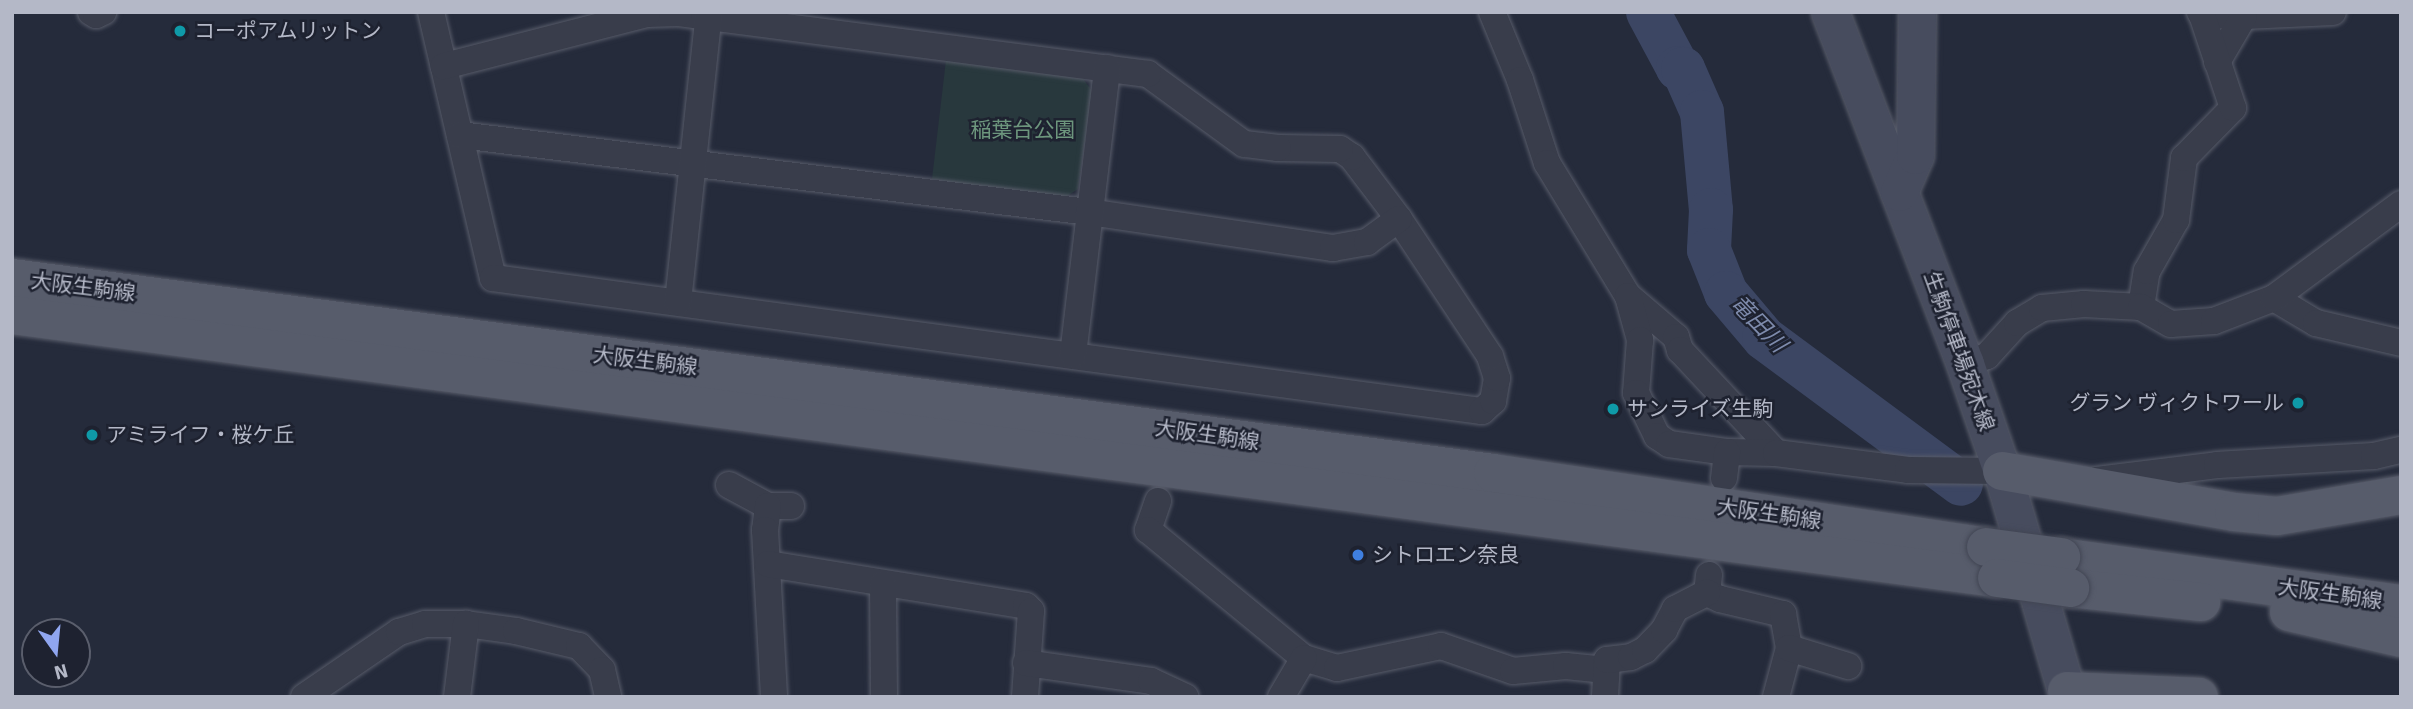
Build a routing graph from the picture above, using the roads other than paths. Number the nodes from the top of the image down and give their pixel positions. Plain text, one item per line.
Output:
1 (91, 12) edge
2 (103, 12) edge
3 (431, 12) edge
4 (1492, 12) edge
5 (1830, 12) edge
6 (1917, 12) edge
7 (2333, 12) edge
8 (709, 14) edge
9 (2201, 14) edge
10 (2245, 16) junction
11 (2217, 62) junction
12 (444, 66) junction
13 (1107, 68) junction
14 (460, 135) junction
15 (692, 161) junction
16 (1899, 192) junction
17 (2401, 204) edge
18 (1089, 212) junction
19 (1399, 219) junction
20 (12, 278) edge
21 (1628, 296) junction
22 (2274, 298) junction
23 (678, 302) junction
24 (2141, 307) junction
25 (12, 315) edge
26 (2401, 343) edge
27 (1073, 355) junction
28 (1965, 364) junction
29 (2401, 450) edge
30 (1727, 452) junction
31 (1776, 453) junction
32 (2002, 471) junction
33 (1724, 478) dead end
34 (2076, 484) junction
35 (729, 485) dead end
36 (2401, 495) edge
37 (1158, 501) dead end
38 (1992, 562) junction
39 (768, 565) junction
40 (883, 584) junction
41 (2401, 590) edge
42 (2289, 600) junction
43 (2401, 604) edge
44 (466, 624) junction
45 (2401, 628) edge
46 (2401, 638) edge
47 (1789, 648) junction
48 (1304, 657) junction
49 (1026, 663) junction
50 (1848, 666) dead end
51 (1606, 670) junction
52 (2064, 695) edge
53 (304, 697) edge
54 (457, 697) edge
55 (608, 697) edge
56 (774, 697) edge
57 (884, 697) edge
58 (1024, 697) edge
59 (1185, 697) edge
60 (1281, 697) edge
61 (1605, 697) edge
62 (1776, 697) edge
63 (2199, 697) edge

1 - 2 street
3 - 12 street
4 - 21 street
5 - 16 main road, 生駒停車場宛木線
6 - 16 main road
7 - 10 street
8 - 12 street
8 - 13 street
8 - 15 street
9 - 10 street
9 - 11 street
10 - 11 street
11 - 24 street
12 - 14 street
13 - 18 street
13 - 19 street
14 - 15 street
14 - 23 street
15 - 18 street
15 - 23 street
16 - 28 main road, 生駒停車場宛木線
17 - 22 street
18 - 19 street
18 - 27 street
19 - 27 street
20 - 38 main road, 大阪生駒線
21 - 30 street
21 - 31 street
22 - 24 street
22 - 26 street
23 - 27 street
24 - 28 street
25 - 38 main road, 大阪生駒線
28 - 32 main road, 生駒停車場宛木線
29 - 34 street
30 - 31 street
30 - 33 street
31 - 32 street
32 - 34 main road
32 - 52 main road, 生駒停車場宛木線
34 - 36 main road
35 - 39 street
37 - 48 street
38 - 42 main road, 大阪生駒線, bridge
39 - 40 street
39 - 56 street
40 - 49 street
40 - 57 street
41 - 42 main road
42 - 43 main road, 大阪生駒線
42 - 45 main road, 大阪生駒線
42 - 46 main road
44 - 53 street
44 - 54 street
44 - 55 street
47 - 50 street
47 - 51 street
47 - 62 street
48 - 51 street
48 - 60 street
49 - 58 street
49 - 59 street
51 - 61 street
52 - 63 main road

